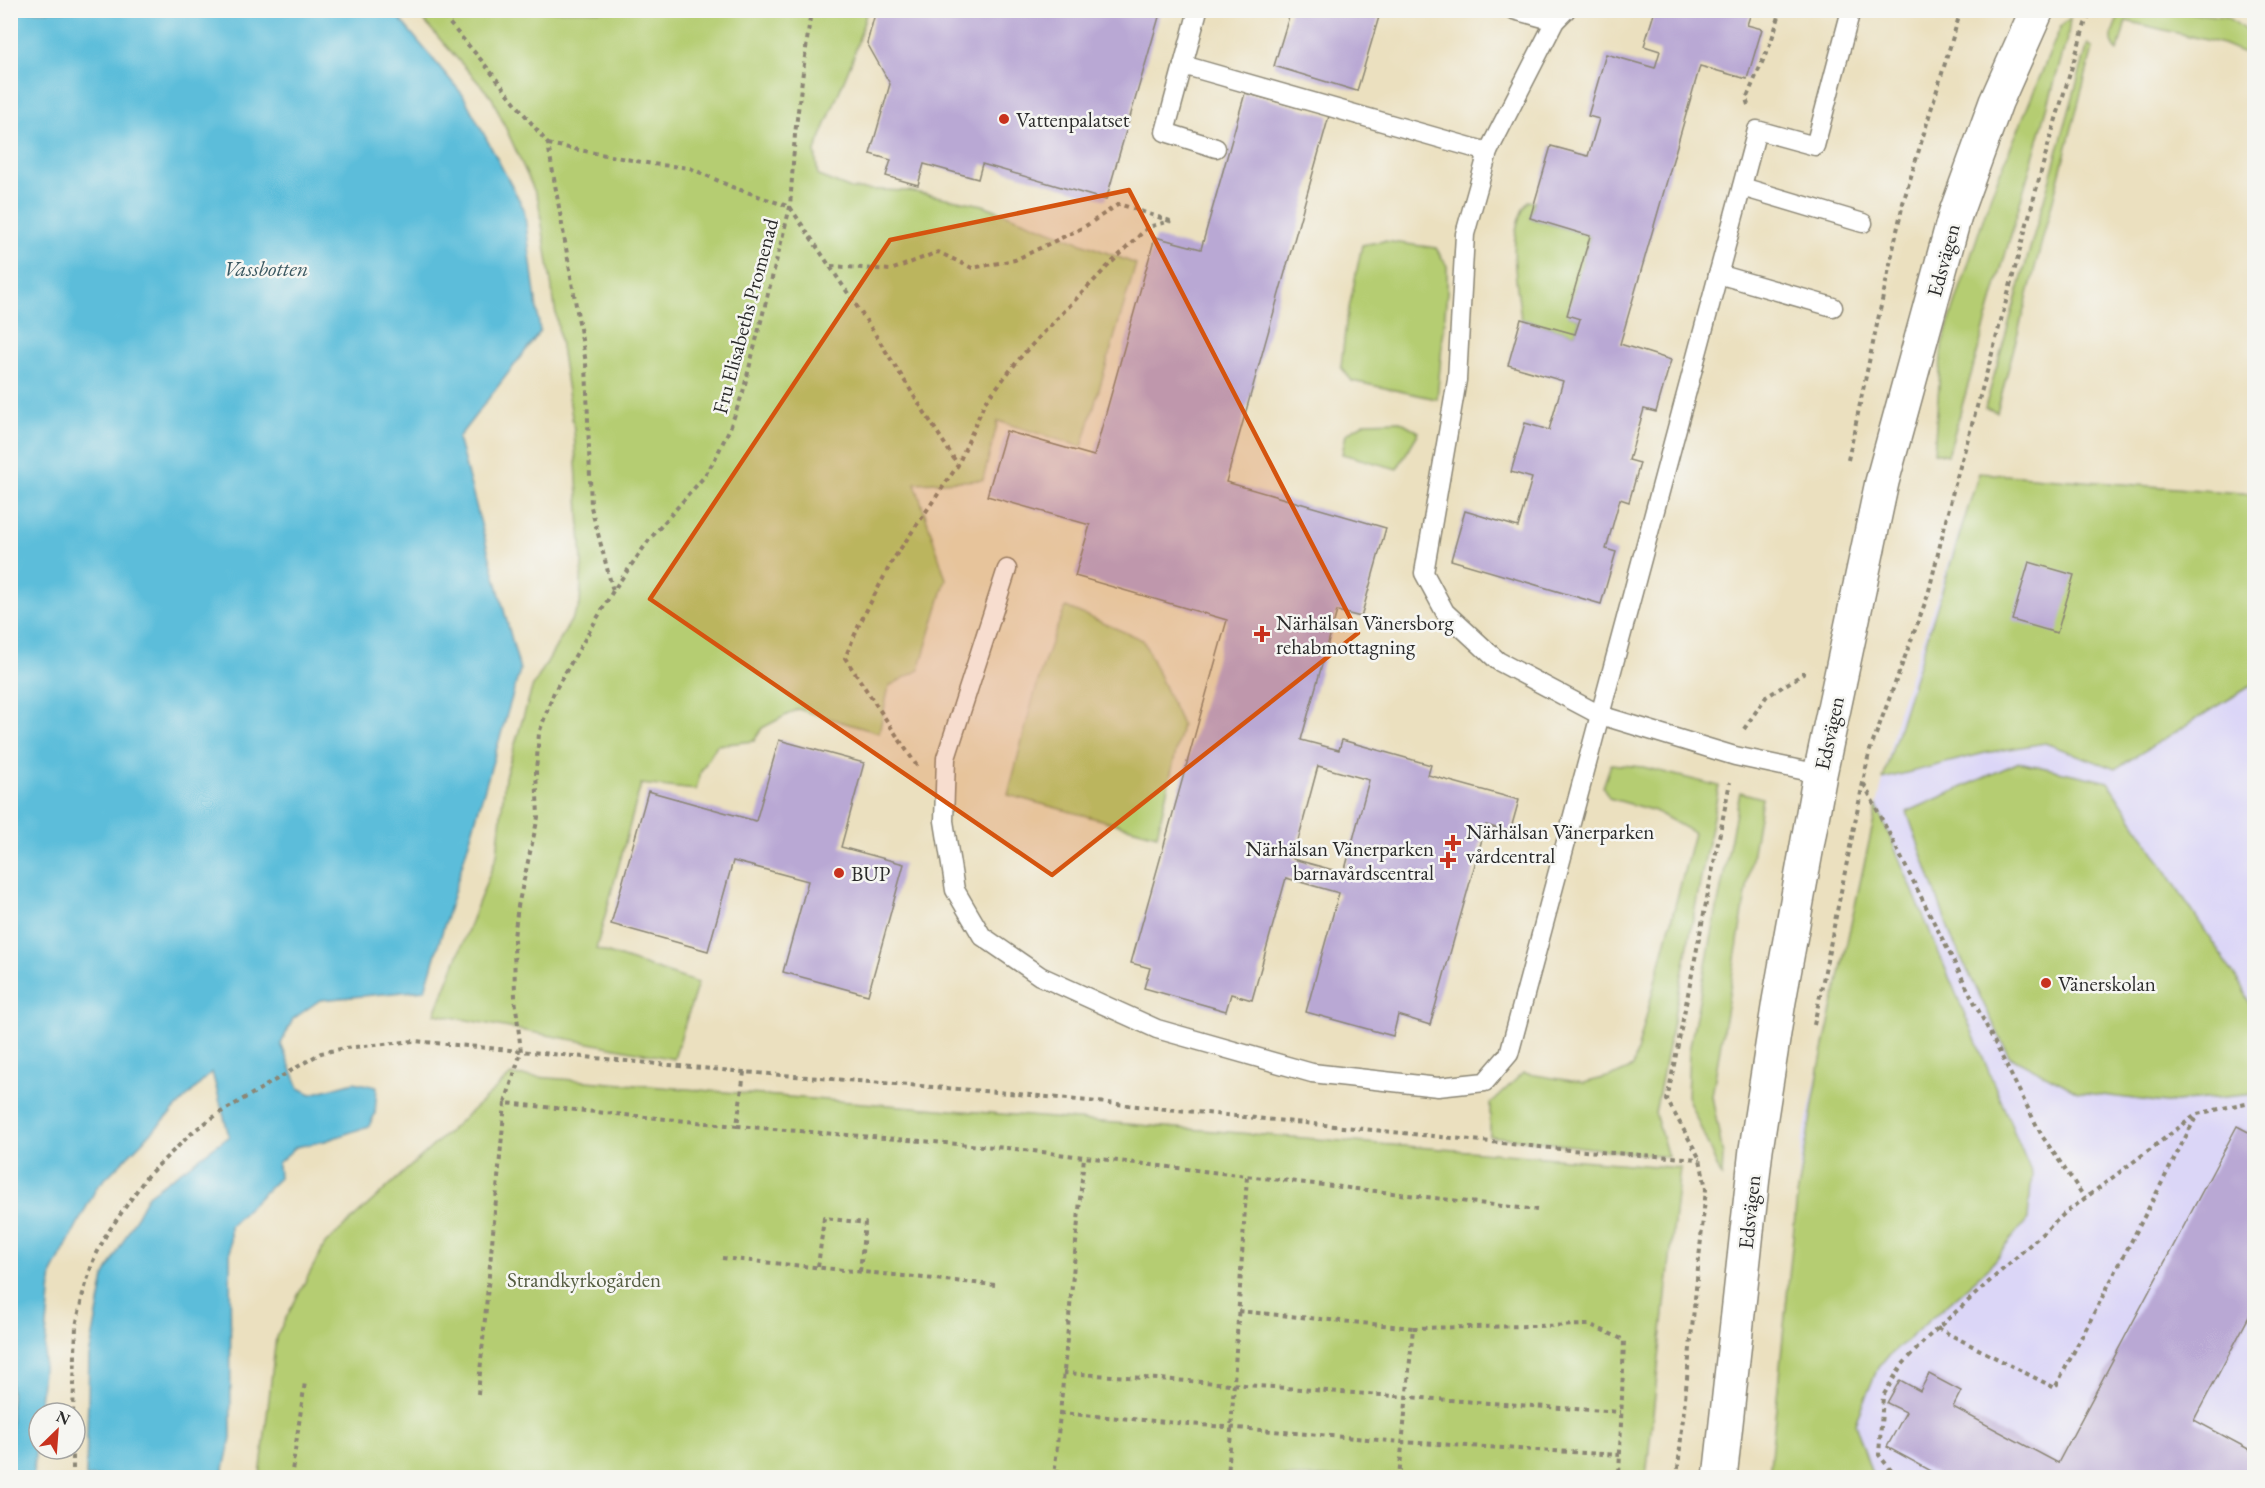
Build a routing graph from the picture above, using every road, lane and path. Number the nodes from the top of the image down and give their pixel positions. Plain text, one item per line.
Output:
1 (438, 10) edge
2 (811, 10) edge
3 (1198, 10) edge
4 (1514, 10) edge
5 (1781, 10) edge
6 (1851, 10) edge
7 (2037, 10) edge
8 (2093, 10) edge
9 (1561, 16) edge
10 (1183, 65) junction
11 (1757, 130) junction
12 (548, 144) junction
13 (1216, 148) dead end
14 (1488, 152) junction
15 (1742, 187) junction
16 (790, 207) junction
17 (1863, 223) dead end
18 (830, 266) junction
19 (1718, 274) junction
20 (1833, 307) dead end
21 (958, 465) junction
22 (1007, 568) dead end
23 (613, 591) junction
24 (1600, 715) junction
25 (1820, 774) junction
26 (1863, 782) junction
27 (945, 805) junction
28 (1813, 1034) dead end
29 (521, 1052) junction
30 (744, 1072) junction
31 (2254, 1101) edge
32 (506, 1103) junction
33 (2197, 1114) junction
34 (737, 1126) junction
35 (1084, 1157) junction
36 (1700, 1159) dead end
37 (1247, 1176) junction
38 (2085, 1198) junction
39 (1537, 1210) dead end
40 (722, 1258) dead end
41 (818, 1267) junction
42 (860, 1272) junction
43 (995, 1285) dead end
44 (1238, 1311) junction
45 (1413, 1328) junction
46 (1937, 1328) junction
47 (1064, 1373) junction
48 (305, 1382) dead end
49 (1234, 1383) junction
50 (478, 1394) dead end
51 (1406, 1398) junction
52 (73, 1401) edge
53 (1622, 1412) junction
54 (1060, 1413) junction
55 (1232, 1427) junction
56 (1402, 1442) junction
57 (1620, 1455) junction
58 (73, 1461) edge
59 (1055, 1472) junction
60 (73, 1478) edge
61 (291, 1478) edge
62 (1054, 1478) edge
63 (1154, 1478) edge
64 (1228, 1478) edge
65 (1399, 1478) edge
66 (1619, 1478) edge
67 (1720, 1478) edge
68 (1897, 1478) edge

1 - 12 path
2 - 16 path, Fru Elisabeths Promenad
3 - 10 lane
4 - 9 lane
5 - 11 path
6 - 11 lane
7 - 25 main road, Edsvägen
8 - 26 path
9 - 14 lane
10 - 13 lane
10 - 14 lane
11 - 15 lane
12 - 16 path
12 - 23 path
14 - 24 lane
15 - 17 lane
15 - 19 lane
16 - 18 path
16 - 23 path, Fru Elisabeths Promenad
18 - 21 path
18 - 21 path
19 - 20 lane
19 - 24 lane
21 - 27 path
22 - 27 lane
23 - 29 path, Fru Elisabeths Promenad
24 - 25 lane
24 - 27 lane
25 - 67 main road, Edsvägen
26 - 28 path
26 - 38 path
29 - 30 path
29 - 32 path
29 - 52 path
30 - 34 path
30 - 36 path
31 - 33 path
32 - 34 path
32 - 50 path
33 - 38 path
33 - 46 path
34 - 35 path
35 - 37 path
35 - 47 path
37 - 39 path
37 - 44 path
38 - 46 path
40 - 41 path
41 - 42 path
41 - 42 path
42 - 43 path
44 - 45 path
44 - 49 path
45 - 51 path
45 - 53 path
46 - 68 path
47 - 49 path
47 - 54 path
48 - 61 path
49 - 51 path
49 - 55 path
51 - 53 path
51 - 56 path
53 - 57 path
54 - 55 path
54 - 59 path
55 - 56 path
55 - 64 path
56 - 57 path
56 - 65 path
57 - 66 path
58 - 60 path
59 - 62 path
59 - 63 path

